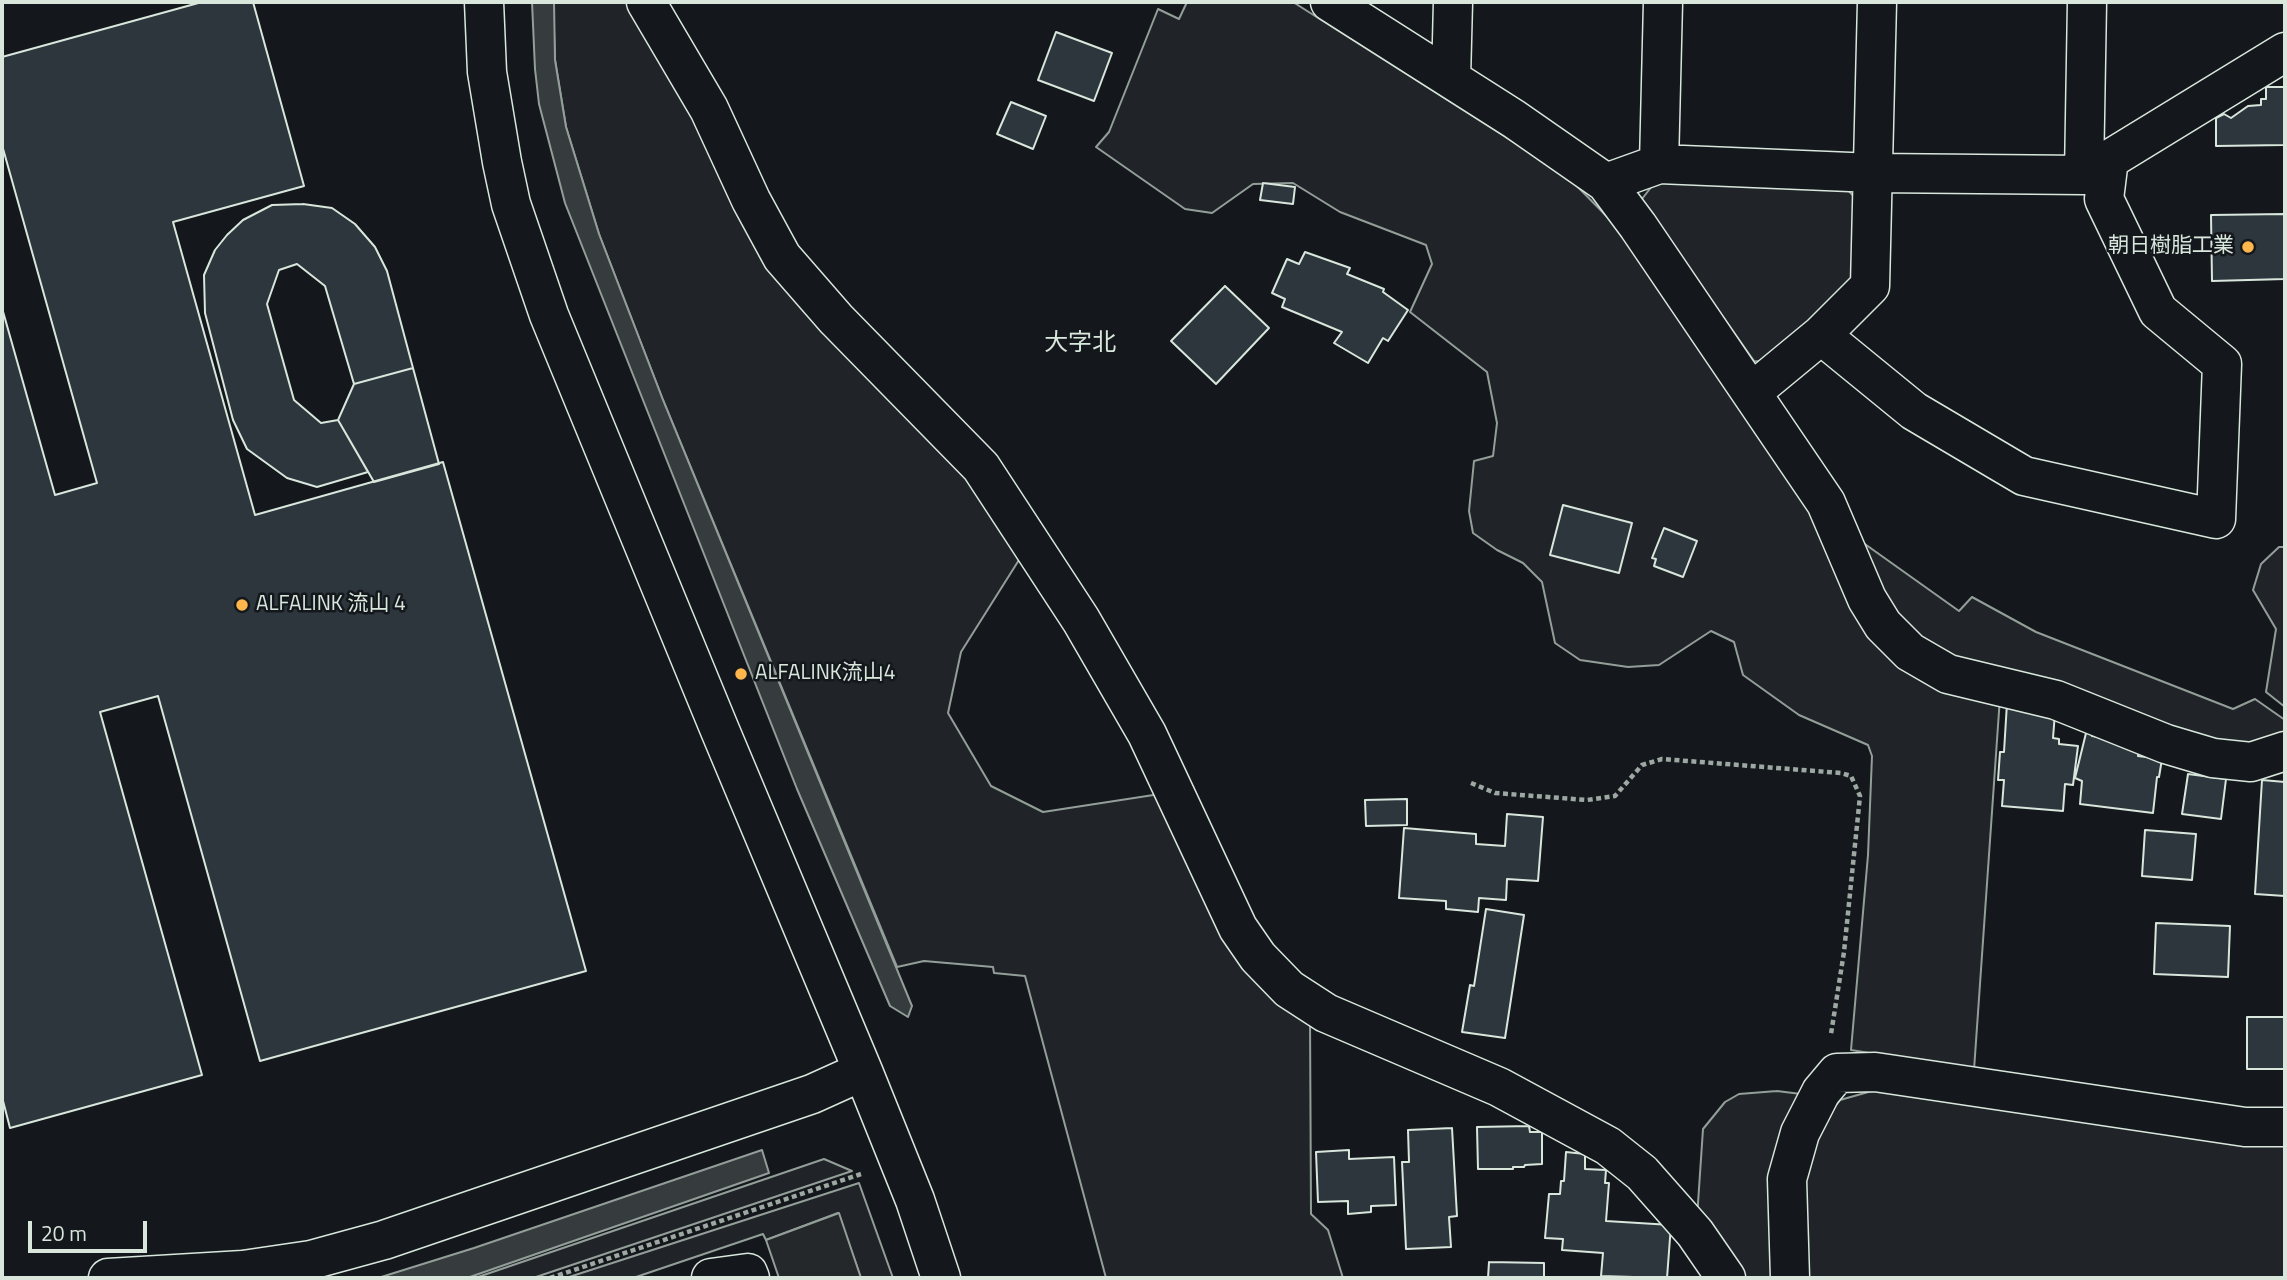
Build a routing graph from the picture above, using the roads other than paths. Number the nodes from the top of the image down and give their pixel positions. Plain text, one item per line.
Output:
1 (484, 2) edge
2 (646, 2) edge
3 (1330, 2) edge
4 (1453, 2) edge
5 (1663, 2) edge
6 (1877, 2) edge
7 (2087, 2) edge
8 (2285, 52) edge
9 (1451, 79) junction
10 (1659, 164) junction
11 (2097, 167) junction
12 (1874, 173) junction
13 (1606, 183) junction
14 (1821, 335) junction
15 (1752, 393) junction
16 (2285, 751) edge
17 (863, 1071) junction
18 (2285, 1127) edge
19 (108, 1278) edge
20 (711, 1278) edge
21 (750, 1278) edge
22 (941, 1278) edge
23 (1726, 1278) edge
24 (1790, 1278) edge

1 - 17 street
2 - 23 street
3 - 9 street
4 - 9 street
5 - 10 street
6 - 12 street
7 - 11 street
8 - 11 street
9 - 13 street
10 - 12 street
10 - 13 street
11 - 12 street
11 - 14 street
12 - 14 street
13 - 15 street
14 - 15 street
15 - 16 street
17 - 19 street
17 - 22 street
18 - 24 street
20 - 21 street

